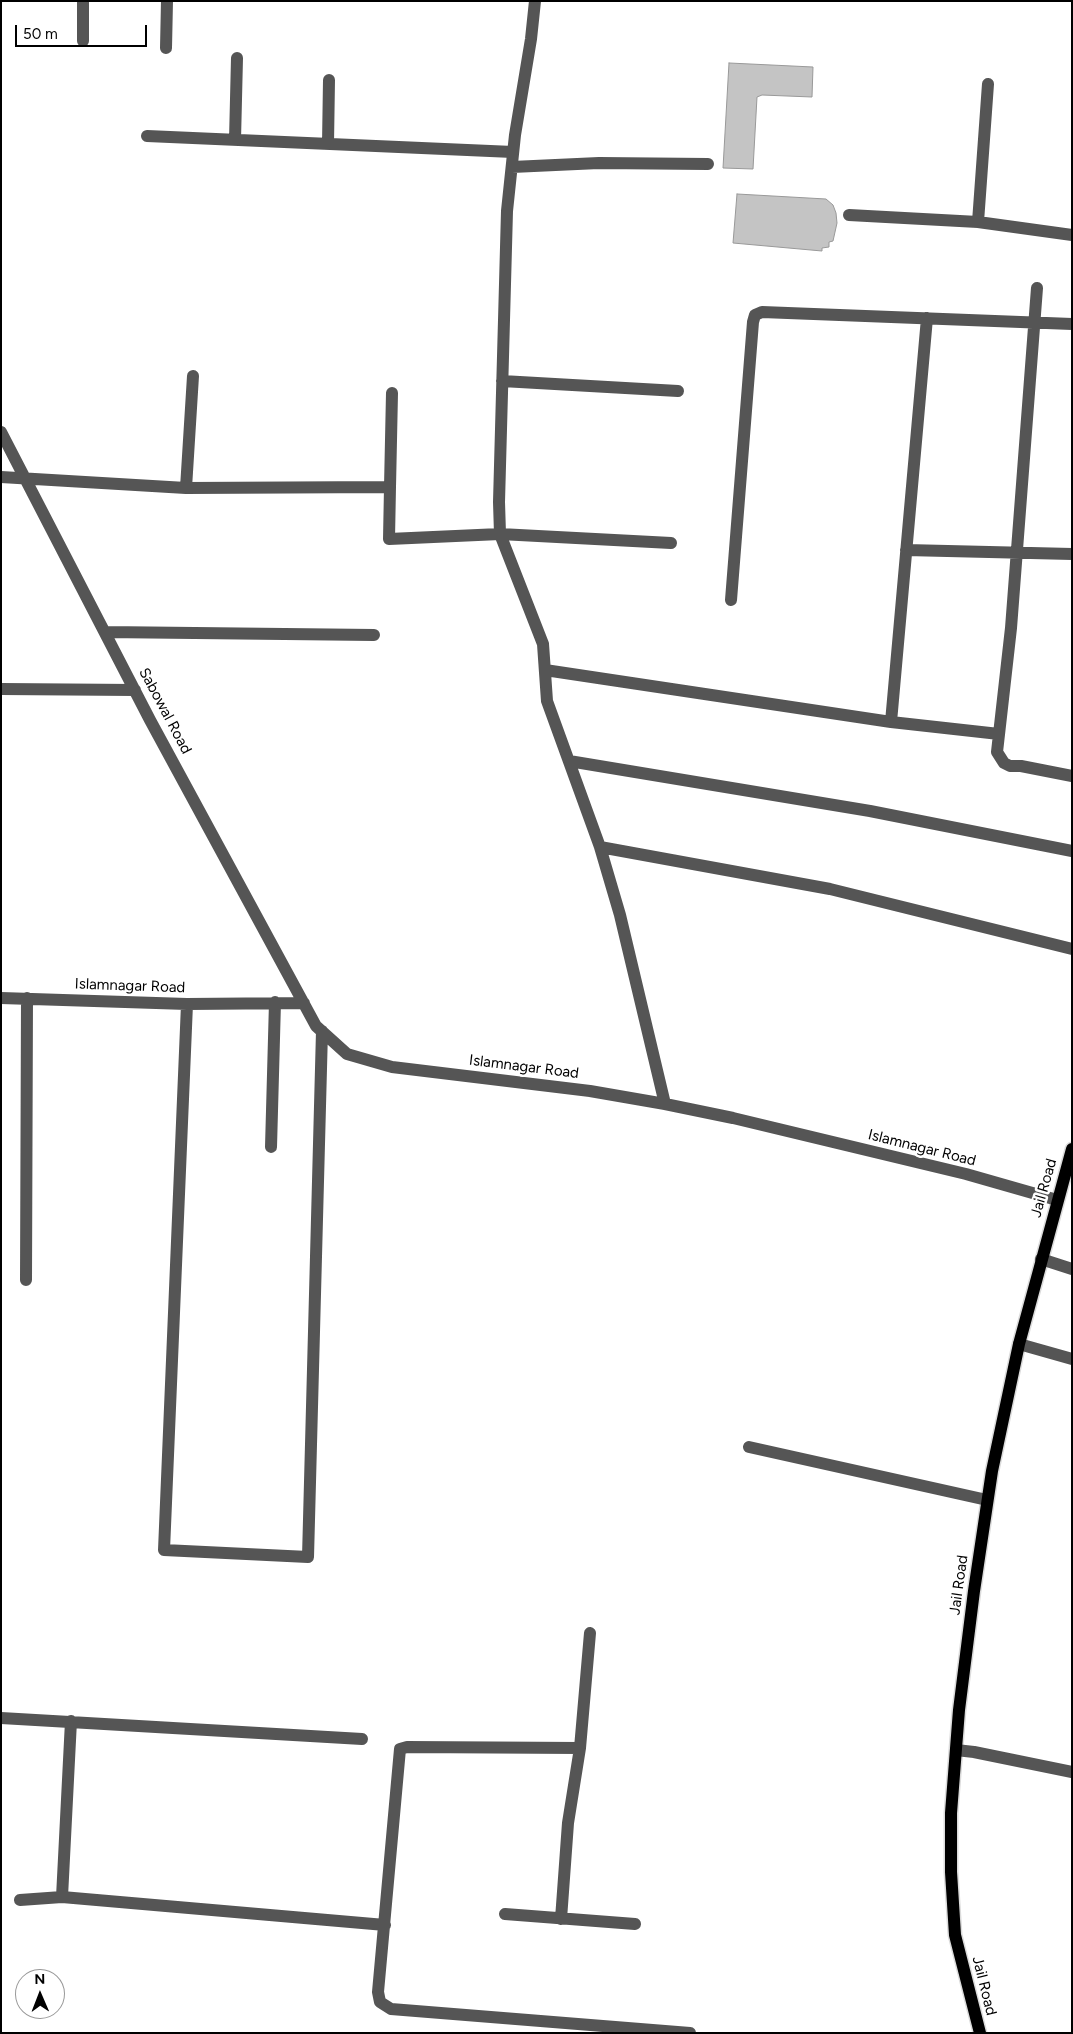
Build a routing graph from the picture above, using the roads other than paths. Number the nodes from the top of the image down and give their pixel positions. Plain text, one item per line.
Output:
1 (83, 1) edge
2 (167, 1) edge
3 (535, 1) edge
4 (83, 41) dead end
5 (166, 48) dead end
6 (237, 58) dead end
7 (329, 80) dead end
8 (988, 84) dead end
9 (147, 136) dead end
10 (235, 140) junction
11 (328, 144) junction
12 (513, 152) junction
13 (708, 164) dead end
14 (512, 167) junction
15 (849, 215) dead end
16 (978, 222) junction
17 (1072, 235) edge
18 (1037, 288) dead end
19 (927, 318) junction
20 (1034, 322) junction
21 (1072, 324) edge
22 (194, 376) dead end
23 (502, 381) junction
24 (678, 391) dead end
25 (392, 393) dead end
26 (1, 432) edge
27 (1, 477) edge
28 (27, 479) junction
29 (390, 487) junction
30 (186, 488) junction
31 (500, 534) junction
32 (671, 543) dead end
33 (906, 550) junction
34 (1017, 553) junction
35 (1072, 554) edge
36 (732, 600) dead end
37 (105, 632) junction
38 (374, 635) dead end
39 (545, 670) junction
40 (1, 689) edge
41 (135, 690) junction
42 (891, 722) junction
43 (999, 734) junction
44 (569, 761) junction
45 (1072, 776) edge
46 (600, 847) junction
47 (1072, 851) edge
48 (1072, 949) edge
49 (1, 998) edge
50 (26, 998) junction
51 (275, 1002) junction
52 (304, 1003) junction
53 (187, 1004) junction
54 (322, 1031) junction
55 (665, 1104) junction
56 (271, 1147) dead end
57 (1072, 1149) edge
58 (1057, 1200) junction
59 (1041, 1259) junction
60 (1072, 1268) edge
61 (26, 1280) dead end
62 (1019, 1344) junction
63 (1072, 1359) edge
64 (749, 1447) dead end
65 (988, 1500) junction
66 (590, 1633) dead end
67 (1, 1718) edge
68 (71, 1721) junction
69 (362, 1739) dead end
70 (580, 1748) junction
71 (956, 1750) junction
72 (1072, 1772) edge
73 (62, 1897) junction
74 (20, 1900) dead end
75 (505, 1914) dead end
76 (561, 1919) junction
77 (385, 1924) junction
78 (635, 1924) dead end
79 (690, 2033) edge
80 (980, 2033) edge

1 - 4 street
2 - 5 street
3 - 12 street
6 - 10 street
7 - 11 street
8 - 16 street
9 - 10 street
10 - 11 street
11 - 12 street
12 - 14 street
13 - 14 street
14 - 23 street
15 - 16 street
16 - 17 street
18 - 20 street
19 - 20 street
19 - 33 street
19 - 36 street
20 - 21 street
20 - 34 street
22 - 30 street
23 - 24 street
23 - 31 street
25 - 29 street
26 - 28 street, Sabowal Road
27 - 28 street
28 - 30 street
28 - 37 street, Sabowal Road
29 - 30 street
29 - 31 street
31 - 32 street
31 - 39 street
33 - 34 street
33 - 42 street
34 - 35 street
34 - 43 street
37 - 38 street
37 - 41 street, Sabowal Road
39 - 42 street
39 - 44 street
40 - 41 street
41 - 52 street, Sabowal Road
42 - 43 street
43 - 45 street
44 - 46 street
44 - 47 street
46 - 48 street
46 - 55 street
49 - 50 street, Islamnagar Road
50 - 53 street, Islamnagar Road
50 - 61 street
51 - 52 street, Islamnagar Road
51 - 53 street, Islamnagar Road
51 - 56 street
52 - 54 street, Islamnagar Road
53 - 54 street
54 - 55 street, Islamnagar Road
55 - 58 street, Islamnagar Road
57 - 58 main road, Jail Road
58 - 59 main road, Jail Road
59 - 60 street
59 - 62 main road, Jail Road
62 - 63 street
62 - 65 main road, Jail Road
64 - 65 street
65 - 71 main road, Jail Road
66 - 70 street
67 - 68 street
68 - 69 street
68 - 73 street
70 - 76 street
70 - 77 street
71 - 72 street
71 - 80 main road, Jail Road
73 - 74 street
73 - 77 street
75 - 76 street
76 - 78 street
77 - 79 street

